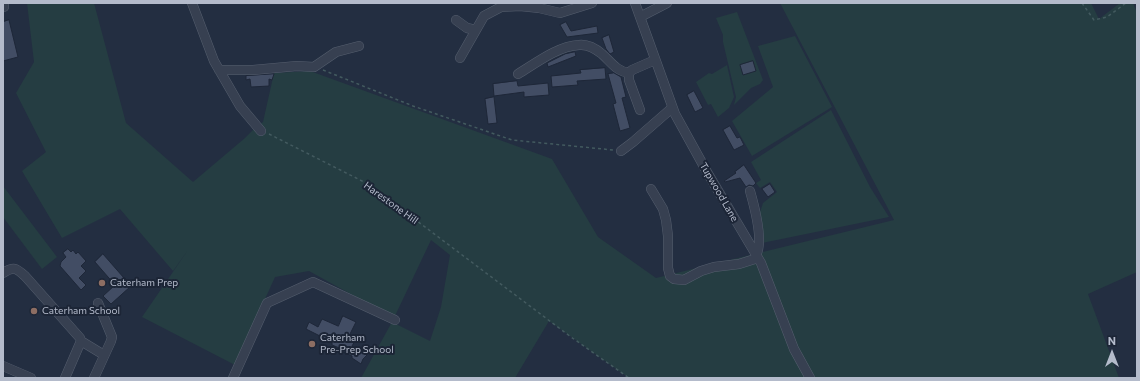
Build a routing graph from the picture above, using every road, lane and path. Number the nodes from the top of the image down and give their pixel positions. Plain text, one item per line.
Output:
1 (4, 3) edge
2 (192, 3) edge
3 (592, 3) edge
4 (635, 3) edge
5 (667, 3) edge
6 (1082, 3) edge
7 (1126, 3) edge
8 (4, 7) edge
9 (640, 17) junction
10 (456, 20) dead end
11 (476, 30) junction
12 (360, 46) dead end
13 (460, 58) dead end
14 (655, 60) junction
15 (314, 67) junction
16 (219, 70) junction
17 (518, 74) dead end
18 (628, 74) junction
19 (672, 108) junction
20 (640, 110) dead end
21 (262, 131) joint
22 (621, 151) joint
23 (651, 189) dead end
24 (750, 192) dead end
25 (757, 256) junction
26 (3, 272) edge
27 (98, 303) dead end
28 (395, 320) dead end
29 (81, 342) junction
30 (104, 355) junction
31 (3, 366) edge
32 (31, 378) edge
33 (66, 378) edge
34 (94, 378) edge
35 (233, 378) edge
36 (629, 378) edge
37 (810, 378) edge

1 - 8 street
2 - 16 street
3 - 11 street
4 - 9 street, Tupwood Lane
5 - 9 street
6 - 7 path
9 - 14 street, Tupwood Lane
10 - 11 street
11 - 13 street
12 - 15 street
14 - 18 street
14 - 19 street, Tupwood Lane
15 - 16 street
15 - 22 path
16 - 21 street
17 - 18 street
18 - 20 street
19 - 22 street
19 - 25 street, Tupwood Lane
21 - 36 path, Harestone Hill
23 - 25 street
24 - 25 street
25 - 37 street, Tupwood Lane
26 - 29 street
27 - 30 street
28 - 35 street
29 - 30 street
29 - 33 street
30 - 34 street
31 - 32 street

